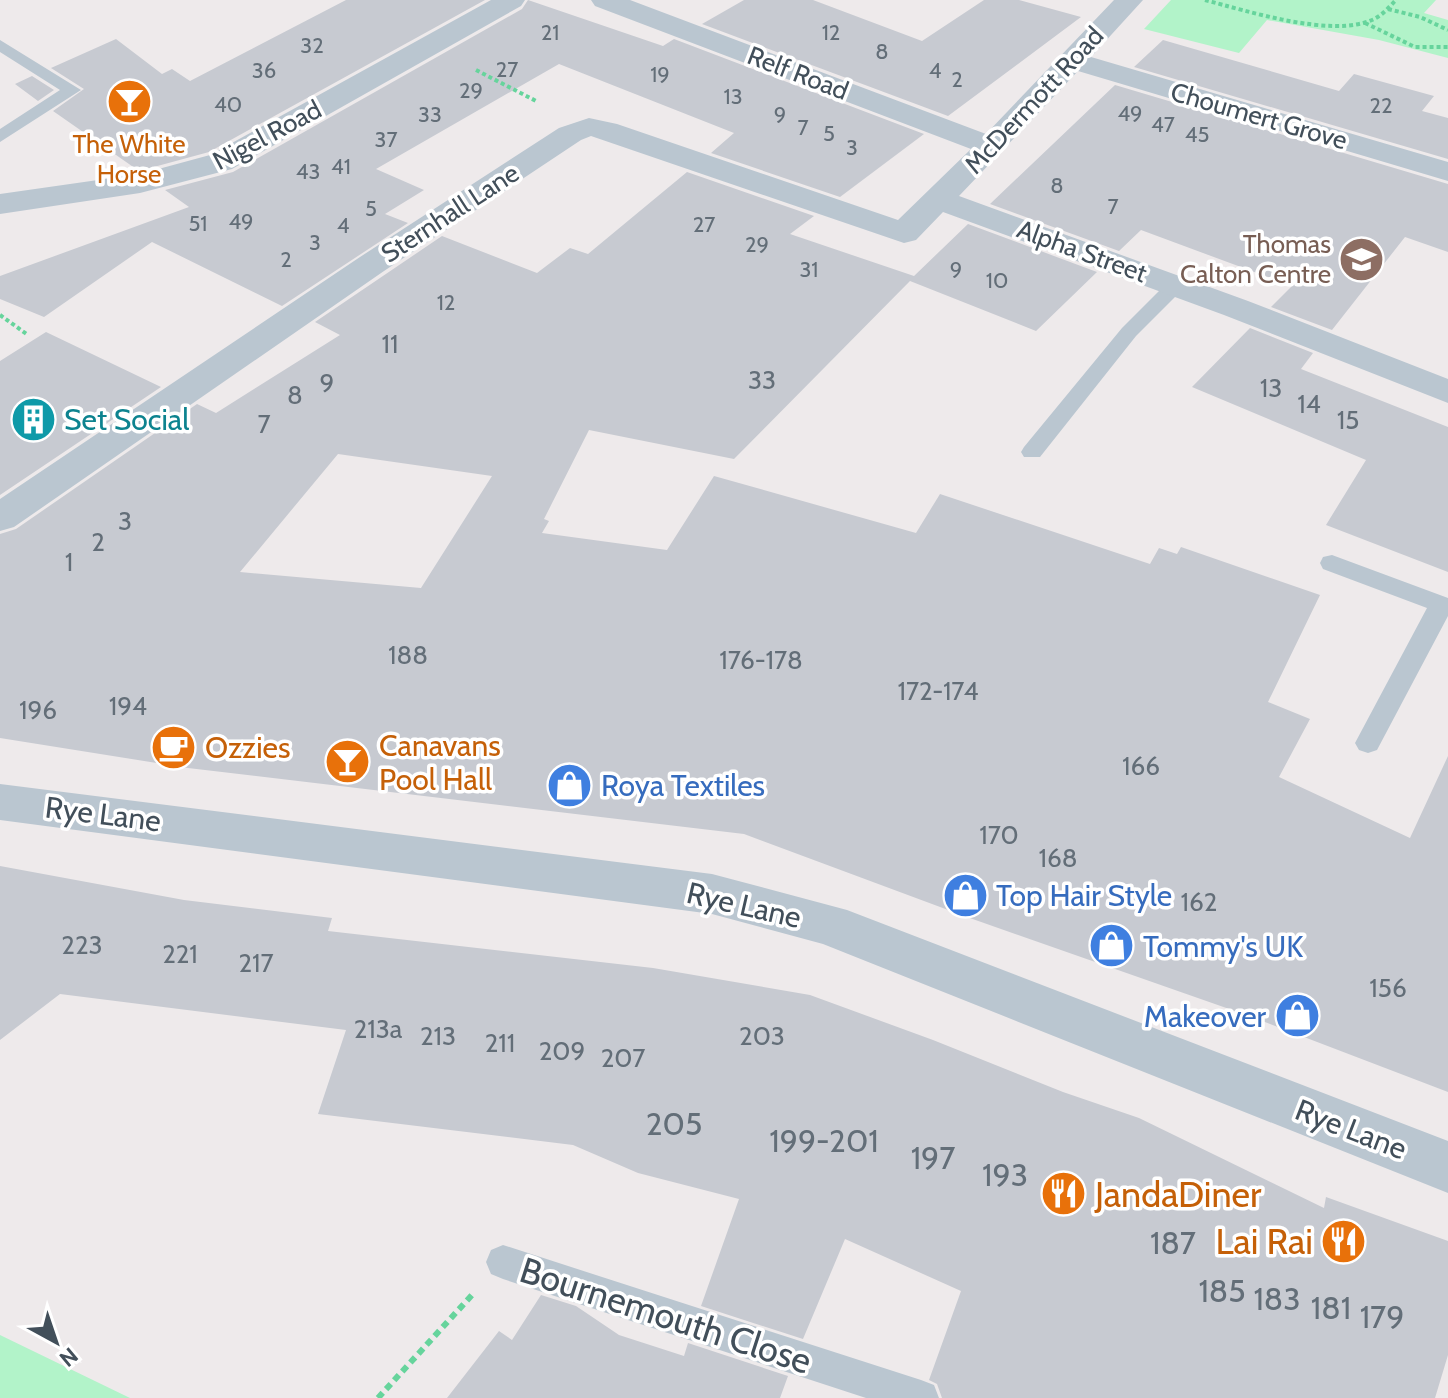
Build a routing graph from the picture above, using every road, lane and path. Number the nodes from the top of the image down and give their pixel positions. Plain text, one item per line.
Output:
1 (511, 0) edge
2 (605, 0) edge
3 (1129, 0) edge
4 (1205, 0) edge
5 (1396, 0) edge
6 (1387, 9) junction
7 (1365, 23) junction
8 (1448, 30) edge
9 (0, 45) edge
10 (429, 46) junction
11 (1448, 47) edge
12 (1071, 60) junction
13 (589, 127) junction
14 (0, 137) edge
15 (991, 146) junction
16 (1448, 172) edge
17 (939, 200) junction
18 (0, 204) edge
19 (1176, 285) junction
20 (0, 315) edge
21 (28, 335) dead end
22 (1448, 392) edge
23 (1032, 452) dead end
24 (0, 518) edge
25 (1332, 563) dead end
26 (1445, 606) edge
27 (1368, 743) dead end
28 (0, 802) edge
29 (1448, 1167) edge
30 (503, 1262) joint
31 (378, 1398) edge
32 (921, 1398) edge

1 - 10 street, Nigel Road
2 - 15 street, Relf Road
3 - 12 street, McDermott Road
4 - 7 path
5 - 6 path
6 - 7 path
6 - 8 path
7 - 11 path
9 - 14 lane
10 - 13 path
10 - 18 street, Nigel Road
12 - 15 street, McDermott Road
12 - 16 street, Choumert Grove
13 - 17 street
13 - 24 street, Sternhall Lane
15 - 17 street, McDermott Road
17 - 19 street, Alpha Street
19 - 22 street, Alpha Street
19 - 23 lane
20 - 21 path
25 - 26 lane
26 - 27 lane
28 - 29 street, Rye Lane
30 - 31 path
30 - 32 lane, Bournemouth Close

